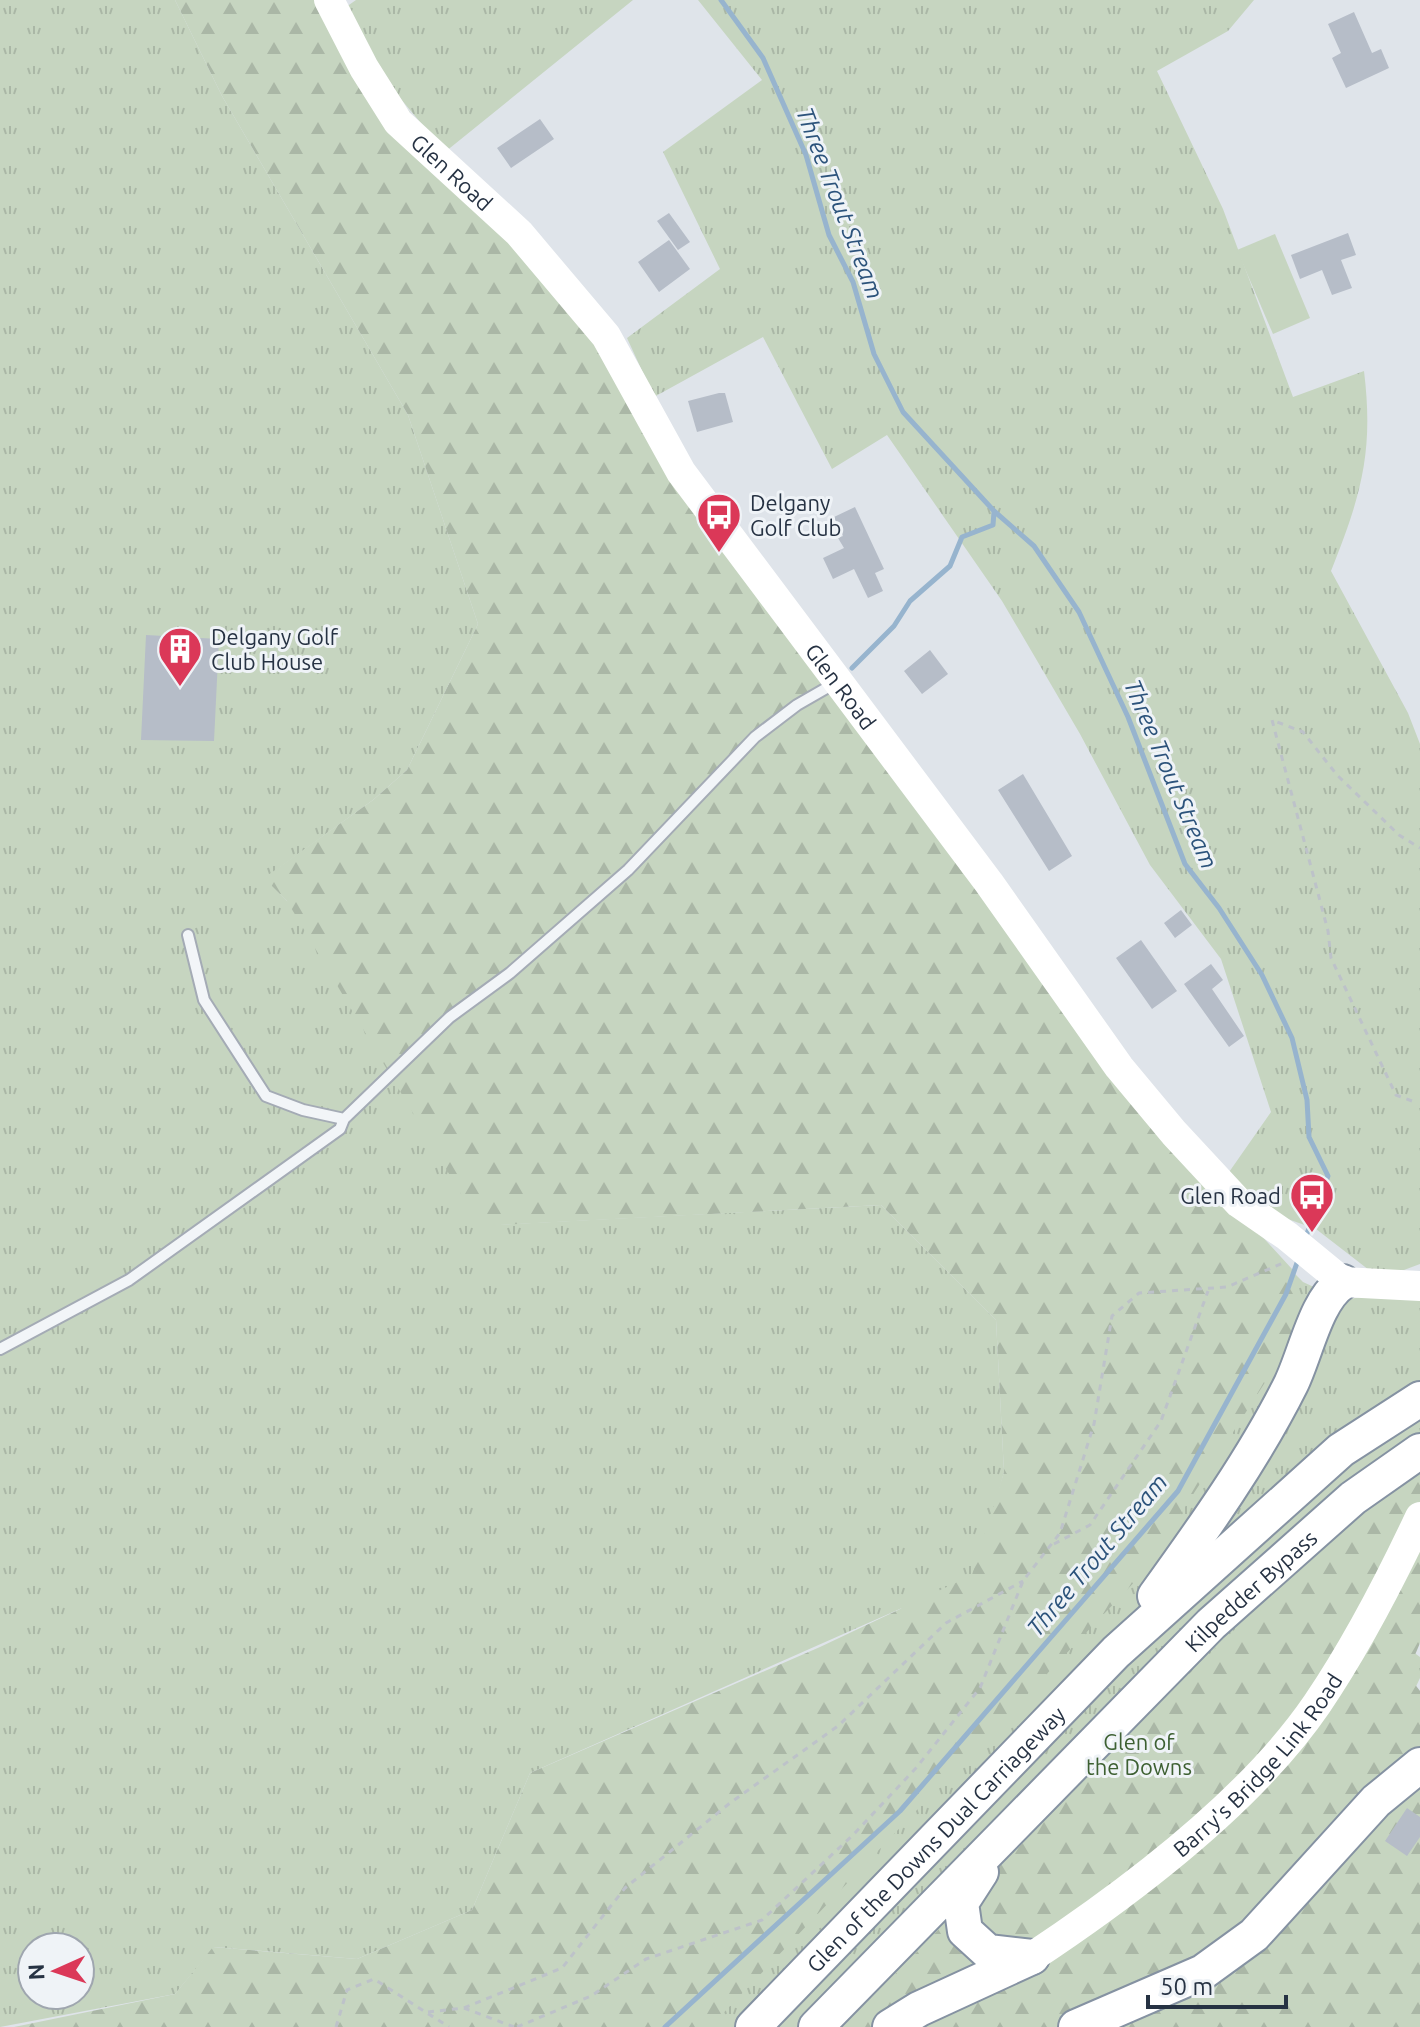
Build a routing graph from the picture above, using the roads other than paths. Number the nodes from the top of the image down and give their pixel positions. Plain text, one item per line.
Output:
1 (329, 0) edge
2 (839, 681) junction
3 (188, 935) dead end
4 (344, 1119) junction
5 (1343, 1282) junction
6 (1420, 1286) edge
7 (0, 1349) edge
8 (1414, 1402) edge
9 (1419, 1452) edge
10 (1420, 1517) edge
11 (1116, 1652) junction
12 (1094, 1743) junction
13 (1420, 1765) edge
14 (1032, 1957) junction
15 (753, 2027) edge
16 (816, 2027) edge
17 (890, 2027) edge
18 (1076, 2027) edge

1 - 2 main road, Glen Road
2 - 4 lane
2 - 5 main road, Glen Road
3 - 4 lane
4 - 7 lane
5 - 6 main road
5 - 11 highway
8 - 11 highway, Kilpedder Bypass
9 - 12 highway, Kilpedder Bypass
10 - 14 main road, Barry's Bridge Link Road
11 - 15 highway, Glen of the Downs Dual Carriageway
12 - 14 highway
12 - 16 highway, Glen of the Downs Dual Carriageway
13 - 18 highway
14 - 17 highway

